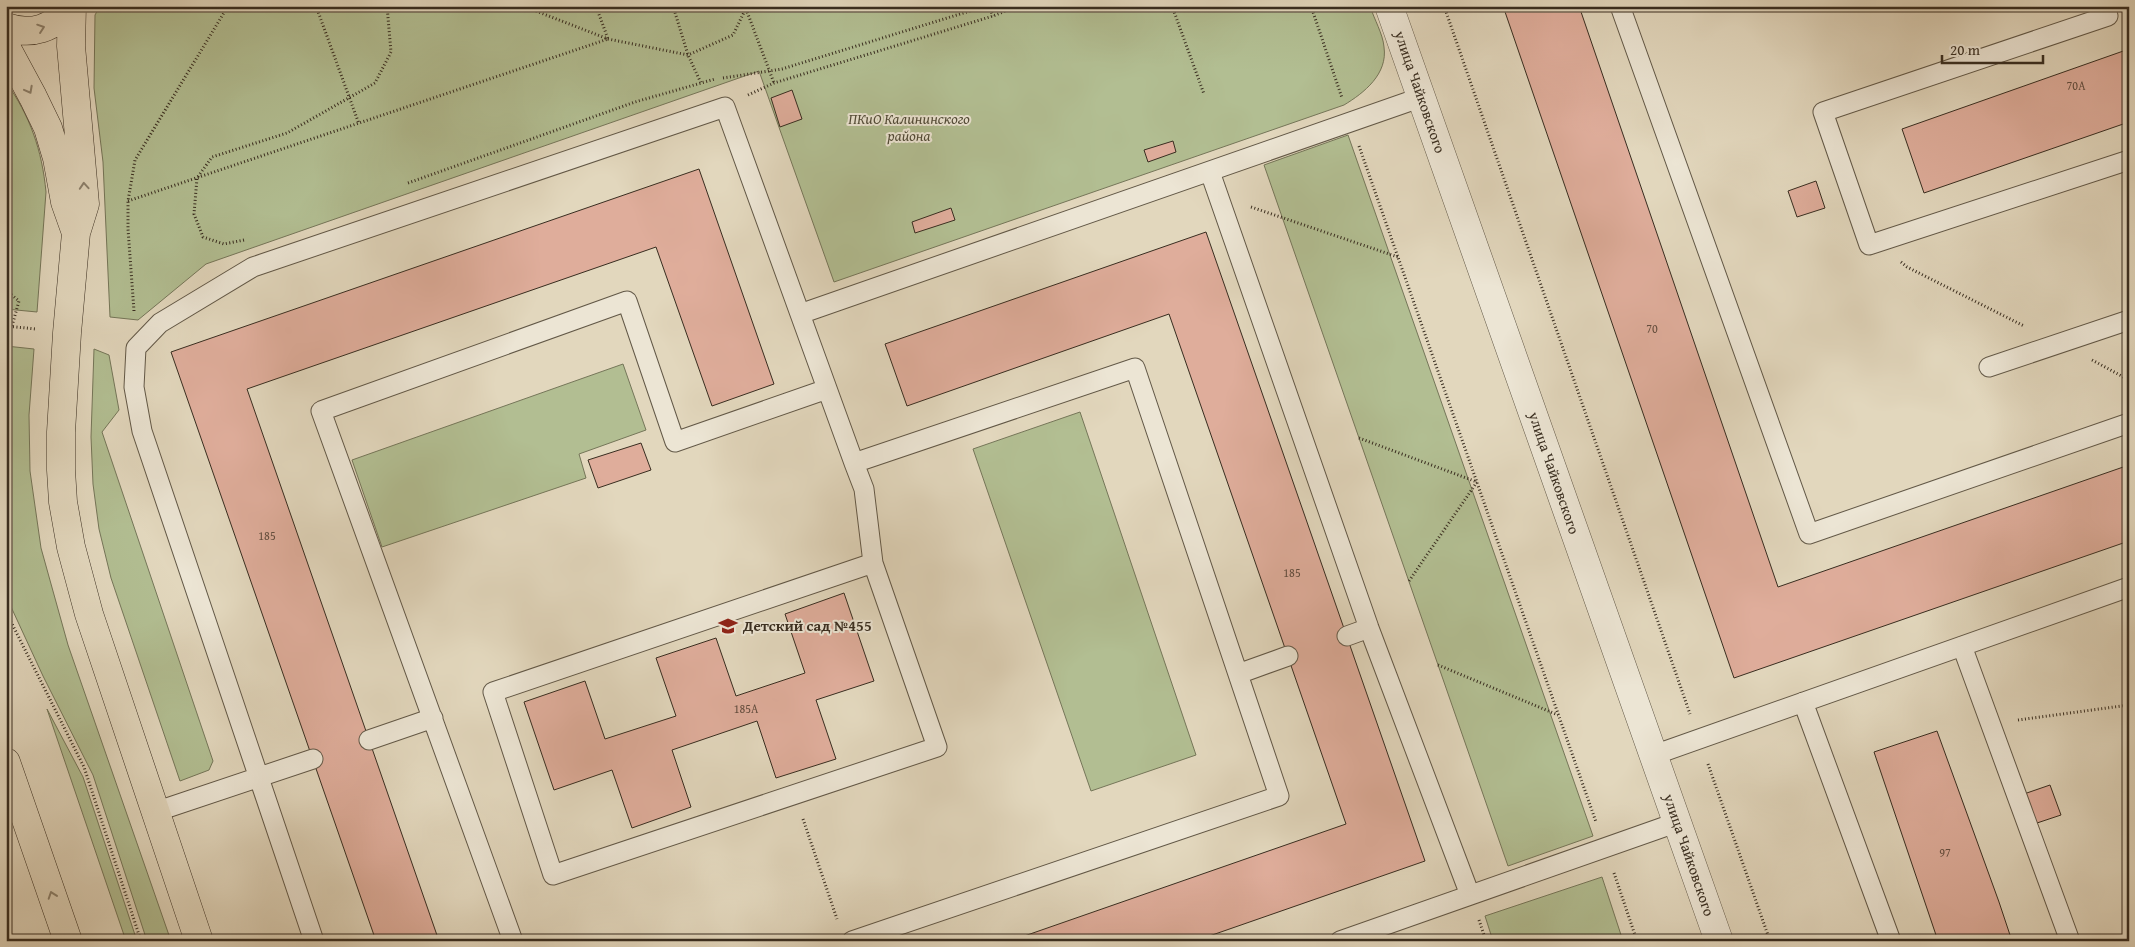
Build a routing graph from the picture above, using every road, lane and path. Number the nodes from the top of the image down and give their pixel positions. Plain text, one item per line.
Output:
1 (70, 6) edge
2 (228, 6) edge
3 (316, 6) edge
4 (387, 6) edge
5 (524, 6) edge
6 (596, 6) edge
7 (673, 6) edge
8 (988, 6) edge
9 (1018, 6) edge
10 (1172, 6) edge
11 (1311, 6) edge
12 (1390, 6) edge
13 (1444, 6) edge
14 (1620, 6) edge
15 (2104, 6) edge
16 (746, 7) edge
17 (993, 16) junction
18 (6, 28) edge
19 (608, 39) junction
20 (6, 47) edge
21 (688, 55) junction
22 (770, 71) junction
23 (701, 83) junction
24 (774, 83) junction
25 (1204, 94) dead end
26 (349, 97) junction
27 (1422, 97) junction
28 (718, 109) junction
29 (1351, 123) junction
30 (359, 124) junction
31 (2129, 160) edge
32 (1210, 172) junction
33 (197, 178) junction
34 (399, 186) dead end
35 (1218, 196) junction
36 (128, 201) junction
37 (76, 233) junction
38 (250, 238) dead end
39 (1877, 242) junction
40 (1398, 258) junction
41 (6, 290) edge
42 (800, 314) junction
43 (2129, 320) edge
44 (6, 326) edge
45 (2059, 343) junction
46 (136, 348) junction
47 (1989, 367) dead end
48 (2129, 380) edge
49 (827, 389) junction
50 (2129, 423) edge
51 (1360, 438) dead end
52 (854, 463) junction
53 (1477, 482) junction
54 (873, 563) junction
55 (1409, 581) dead end
56 (2129, 587) edge
57 (6, 612) edge
58 (1369, 628) junction
59 (1347, 636) dead end
60 (1962, 646) junction
61 (1288, 656) dead end
62 (1438, 665) dead end
63 (1238, 674) junction
64 (1803, 702) junction
65 (2129, 705) edge
66 (1559, 715) junction
67 (432, 718) junction
68 (1990, 723) junction
69 (1699, 739) junction
70 (369, 740) dead end
71 (1654, 755) junction
72 (312, 759) dead end
73 (6, 762) edge
74 (259, 778) junction
75 (795, 794) junction
76 (155, 812) junction
77 (1678, 822) junction
78 (1605, 848) junction
79 (1470, 895) junction
80 (839, 924) dead end
81 (68, 941) edge
82 (141, 941) edge
83 (199, 941) edge
84 (314, 941) edge
85 (513, 941) edge
86 (852, 941) edge
87 (1340, 941) edge
88 (1637, 941) edge
89 (1719, 941) edge
90 (1770, 941) edge
91 (1891, 941) edge
92 (2070, 941) edge

18 -> 1 main road
37 -> 1 main road
2 - 36 path
3 - 26 path
4 - 26 path
5 - 19 path
6 - 19 path
7 - 21 path
8 - 17 path
8 - 22 path
9 - 17 path
10 - 25 path
11 - 29 path
12 - 27 street, улица Чайковского
13 - 69 path
14 - 50 lane
15 - 39 lane
16 - 21 path
16 - 22 path
17 - 24 path
19 - 21 path
19 - 30 path
20 -> 37 main road
21 - 23 path
22 - 23 path
22 - 24 path
23 - 28 path
23 - 34 path
24 - 28 path
26 - 30 path
26 - 33 path
27 - 29 lane
27 - 71 street, улица Чайковского
28 - 42 lane
28 - 46 lane
29 - 32 lane
29 - 40 path
30 - 33 path
31 - 39 lane
32 - 35 lane
32 - 42 lane
33 - 36 path
33 - 38 path
35 - 40 path
35 - 58 lane
36 - 46 path
37 - 76 main road
39 - 45 path
40 - 53 path
41 - 44 path
42 - 49 lane
43 - 45 lane
45 - 47 lane
45 - 48 path
46 - 74 lane
49 - 52 lane
49 - 67 lane
51 - 53 path
52 - 54 lane
52 - 63 lane
53 - 55 path
53 - 66 path
54 - 75 lane
54 - 75 lane
56 - 60 lane
57 - 82 path
58 - 59 lane
58 - 79 lane
60 - 64 lane
60 - 68 lane
61 - 63 lane
62 - 66 path
63 - 86 lane
64 - 69 lane
64 - 91 lane
65 - 68 path
66 - 78 path
67 - 70 lane
67 - 85 lane
68 - 92 lane
69 - 71 lane
69 - 90 path
71 - 77 street, улица Чайковского
72 - 74 lane
81 -> 73 main road
74 - 76 lane
74 - 84 lane
75 - 80 path
76 - 83 main road
77 - 78 lane
77 - 89 street, улица Чайковского
78 - 79 lane
78 - 88 path
79 - 87 lane

